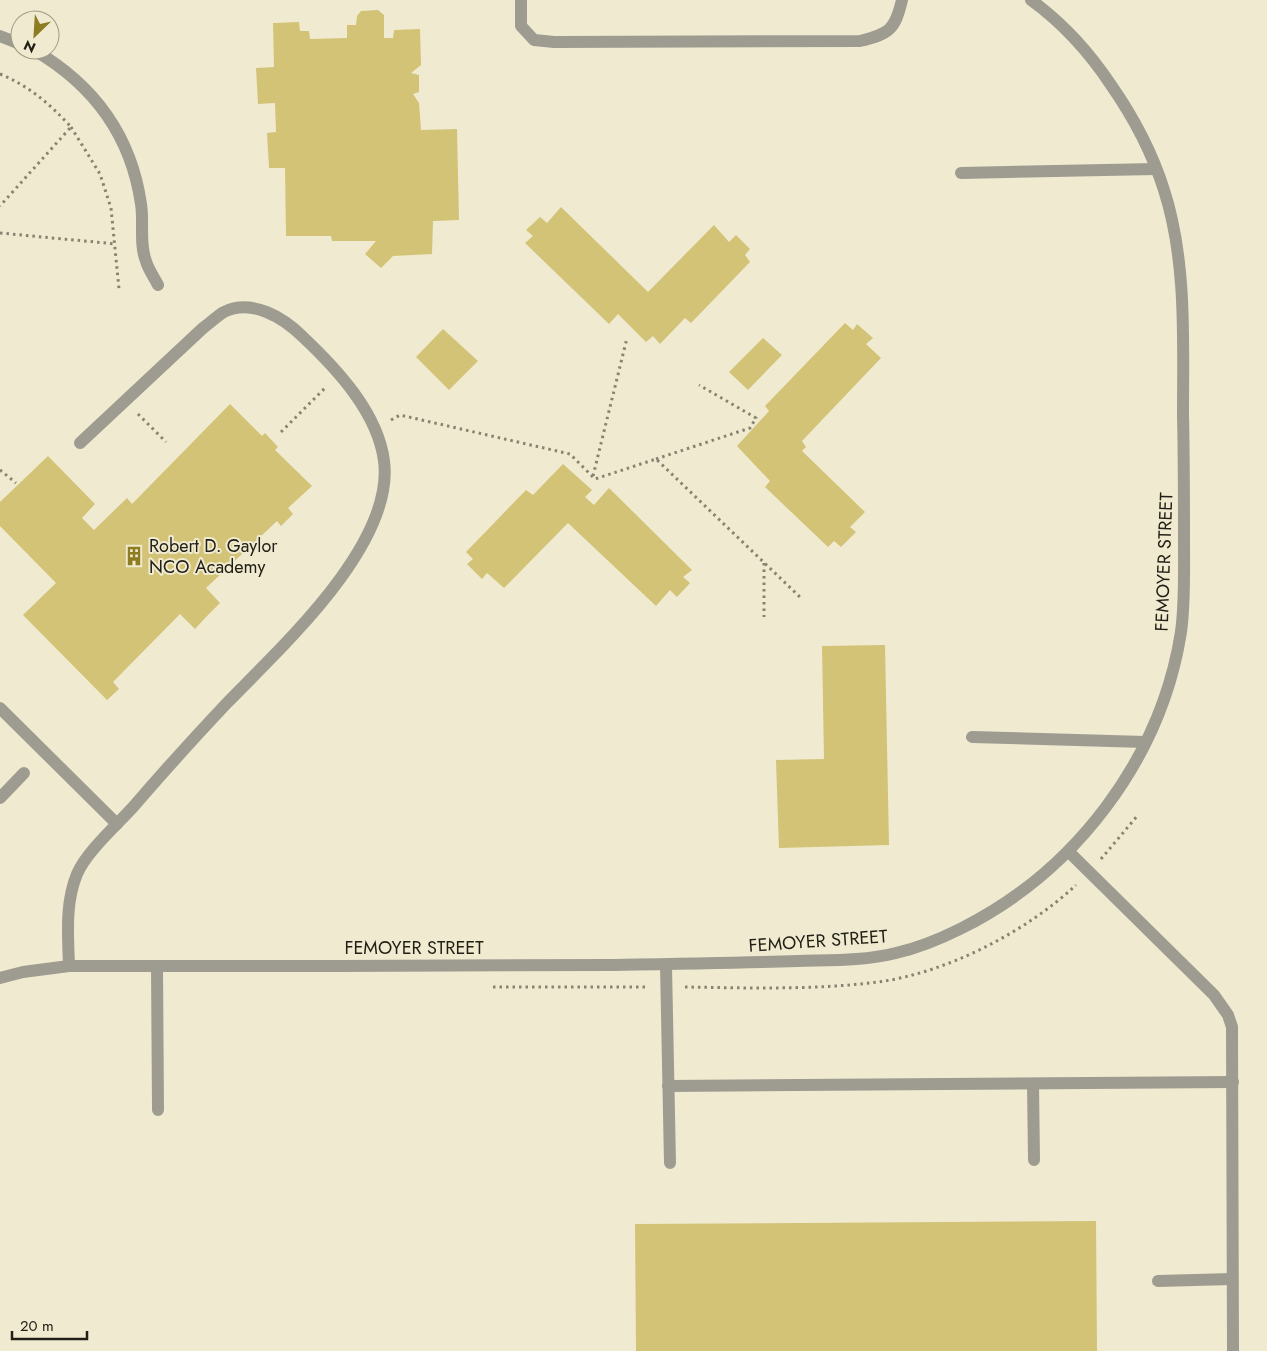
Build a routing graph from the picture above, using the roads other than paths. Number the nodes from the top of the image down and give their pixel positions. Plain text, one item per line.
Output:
1 (520, 0) edge
2 (902, 0) edge
3 (1031, 0) edge
4 (50, 60) edge
5 (1156, 169) junction
6 (961, 173) dead end
7 (158, 285) dead end
8 (80, 443) dead end
9 (0, 708) edge
10 (972, 737) dead end
11 (1145, 742) junction
12 (24, 773) dead end
13 (0, 798) edge
14 (117, 824) junction
15 (1069, 852) junction
16 (666, 964) junction
17 (69, 966) junction
18 (157, 966) junction
19 (0, 978) edge
20 (1233, 1082) junction
21 (1033, 1084) junction
22 (668, 1086) junction
23 (158, 1110) dead end
24 (1034, 1160) dead end
25 (670, 1163) dead end
26 (1232, 1279) junction
27 (1158, 1281) dead end
28 (1233, 1351) edge

1 - 2 street
3 - 5 street, FEMOYER STREET
4 - 7 street
5 - 6 street
5 - 11 street, FEMOYER STREET
8 - 14 street
9 - 14 street
10 - 11 street
11 - 15 street, FEMOYER STREET
12 - 13 street
14 - 17 street
15 - 16 street, FEMOYER STREET
15 - 20 street
16 - 18 street, FEMOYER STREET
16 - 22 street
17 - 18 street, FEMOYER STREET
17 - 19 street, FEMOYER STREET
18 - 23 street
20 - 21 street
20 - 26 street
21 - 22 street
21 - 24 street
22 - 25 street
26 - 27 street
26 - 28 street

